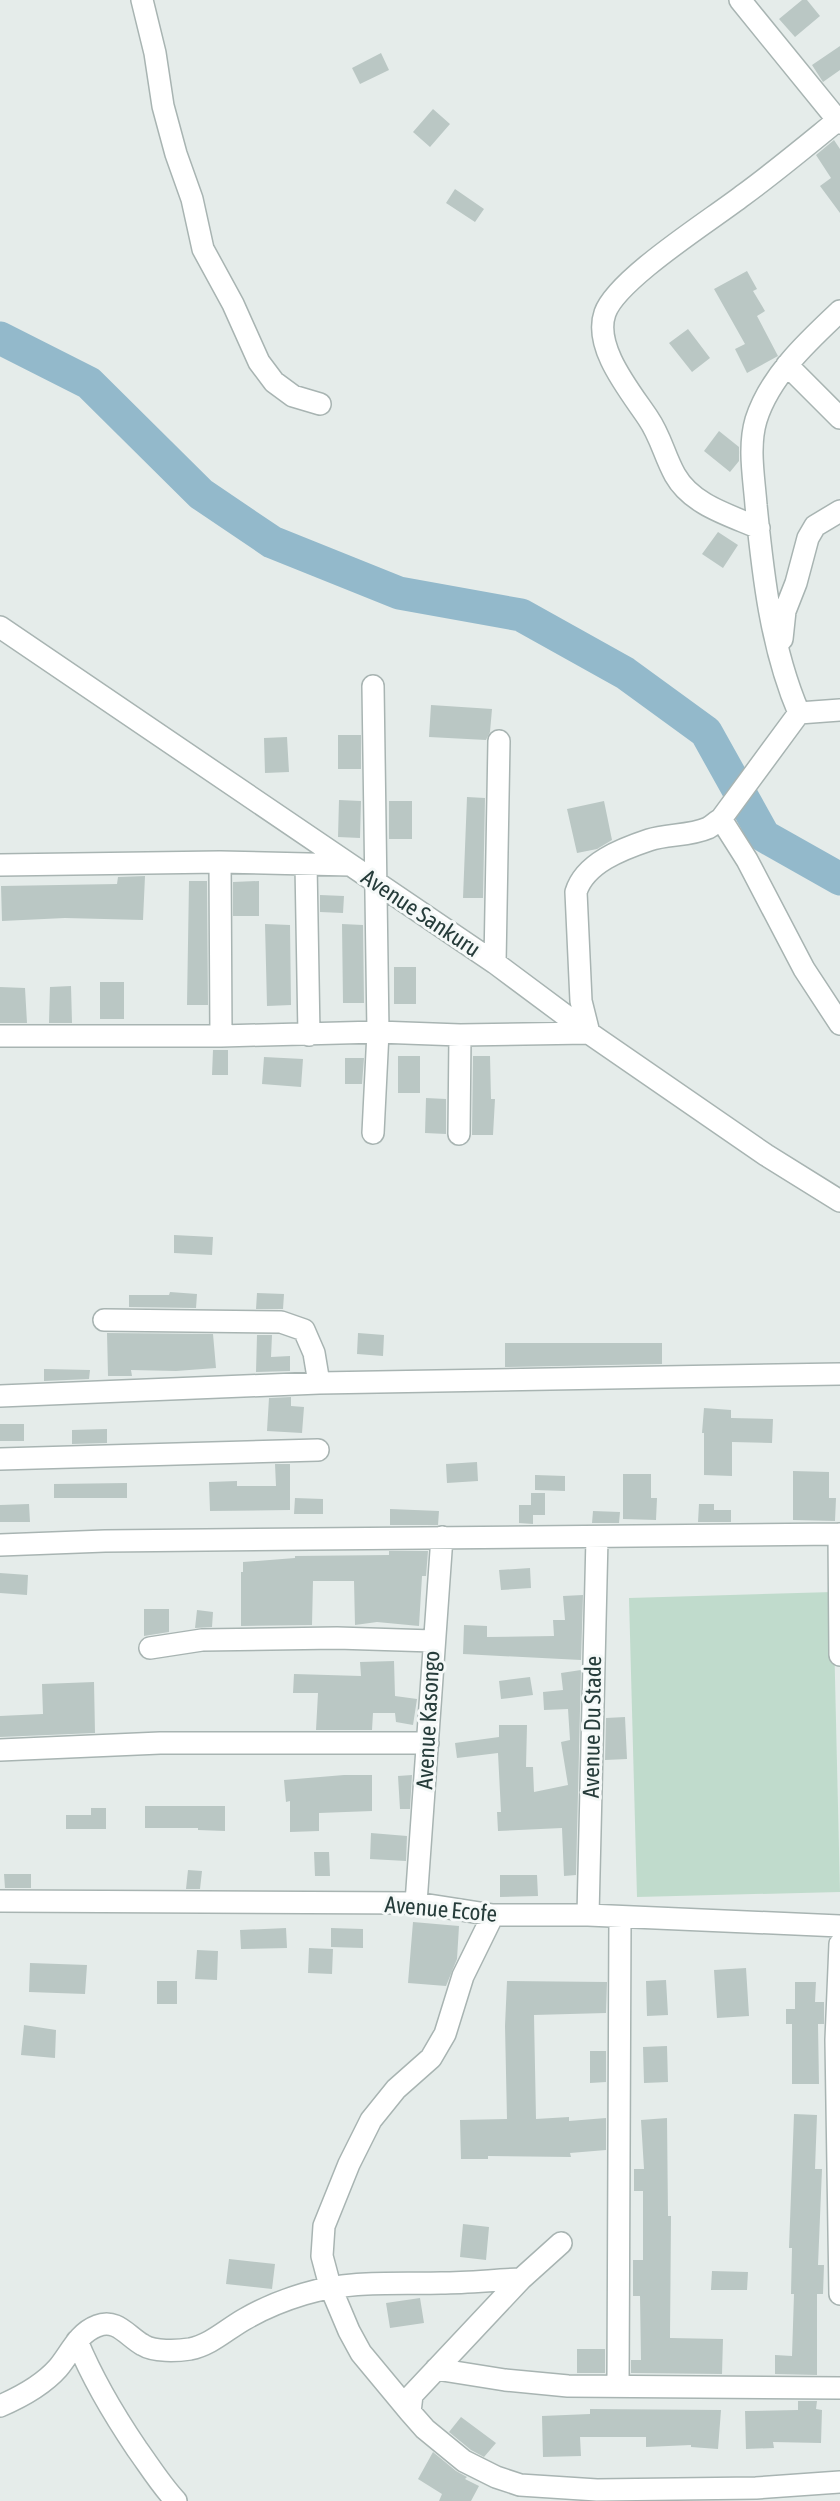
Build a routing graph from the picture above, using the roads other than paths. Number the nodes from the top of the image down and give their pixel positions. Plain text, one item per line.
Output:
1 (142, 0) edge
2 (740, 0) edge
3 (839, 122) edge
4 (840, 311) edge
5 (787, 365) junction
6 (320, 404) dead end
7 (840, 418) edge
8 (840, 511) edge
9 (759, 528) junction
10 (0, 627) edge
11 (786, 682) junction
12 (373, 686) dead end
13 (840, 710) edge
14 (799, 713) junction
15 (499, 741) dead end
16 (721, 818) junction
17 (220, 862) junction
18 (306, 864) junction
19 (0, 865) edge
20 (350, 865) junction
21 (377, 883) junction
22 (495, 963) junction
23 (840, 1024) edge
24 (378, 1032) junction
25 (589, 1032) junction
26 (309, 1035) junction
27 (460, 1035) junction
28 (0, 1036) edge
29 (221, 1036) junction
30 (373, 1133) dead end
31 (459, 1134) dead end
32 (840, 1201) edge
33 (104, 1320) dead end
34 (840, 1374) edge
35 (319, 1383) junction
36 (0, 1395) edge
37 (318, 1450) dead end
38 (0, 1459) edge
39 (839, 1534) edge
40 (442, 1537) junction
41 (597, 1538) junction
42 (0, 1545) edge
43 (433, 1641) junction
44 (150, 1648) dead end
45 (840, 1654) edge
46 (428, 1743) junction
47 (0, 1750) edge
48 (0, 1901) edge
49 (416, 1903) junction
50 (493, 1915) junction
51 (588, 1915) junction
52 (620, 1918) junction
53 (840, 1926) edge
54 (840, 1944) edge
55 (838, 2040) edge
56 (839, 2187) edge
57 (561, 2243) dead end
58 (521, 2279) junction
59 (330, 2286) junction
60 (840, 2294) edge
61 (77, 2341) junction
62 (436, 2369) junction
63 (618, 2386) junction
64 (840, 2388) edge
65 (0, 2406) edge
66 (410, 2412) junction
67 (840, 2482) edge
68 (520, 2493) edge
69 (176, 2501) edge

1 - 6 street
2 - 3 street
3 - 9 street
4 - 5 street
5 - 7 street
5 - 9 street
8 - 11 street
9 - 11 street
10 - 20 street, Avenue Sankuru
11 - 14 street
12 - 21 street
13 - 14 street
14 - 16 street
15 - 22 street
16 - 23 street
16 - 25 street
17 - 18 street
17 - 19 street
17 - 29 street
18 - 20 street
18 - 26 street
20 - 21 street, Avenue Sankuru
21 - 22 street, Avenue Sankuru
21 - 24 street
22 - 25 street, Avenue Sankuru
24 - 26 street
24 - 27 street
24 - 30 street
25 - 27 street
25 - 32 street, Avenue Sankuru
26 - 29 street
27 - 31 street
28 - 29 street
33 - 35 street
34 - 35 street
35 - 36 street
37 - 38 street
39 - 41 street
39 - 45 street
40 - 41 street
40 - 42 street
40 - 43 street, Avenue Kasongo
41 - 51 street, Avenue Du Stade
43 - 44 street
43 - 46 street, Avenue Kasongo
46 - 47 street
46 - 49 street, Avenue Kasongo
48 - 49 street, Avenue Ecofe
49 - 50 street, Avenue Ecofe
50 - 51 street, Avenue Ecofe
50 - 59 street
51 - 52 street, Avenue Ecofe
52 - 53 street, Avenue Ecofe
52 - 63 street
54 - 55 street
55 - 56 street
56 - 60 street
57 - 58 street
58 - 59 street
58 - 62 street
59 - 61 street
59 - 66 street
61 - 65 street
61 - 69 street
62 - 63 street
62 - 66 street
63 - 64 street
66 - 68 street
67 - 68 street

